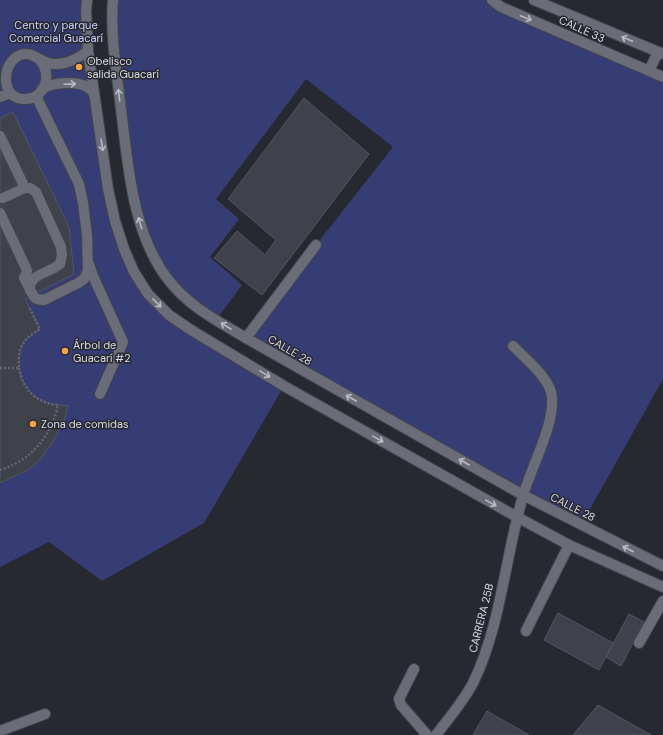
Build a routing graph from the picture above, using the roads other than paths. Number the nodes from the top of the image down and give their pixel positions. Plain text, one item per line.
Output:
1 (88, 0) edge
2 (113, 0) edge
3 (492, 0) edge
4 (534, 0) edge
5 (88, 51) junction
6 (660, 53) edge
7 (39, 59) junction
8 (2, 70) edge
9 (649, 71) junction
10 (663, 77) edge
11 (10, 92) junction
12 (39, 92) junction
13 (94, 94) junction
14 (0, 97) edge
15 (0, 136) edge
16 (25, 188) junction
17 (1, 197) edge
18 (0, 213) edge
19 (316, 245) dead end
20 (88, 260) junction
21 (30, 291) junction
22 (246, 338) junction
23 (513, 346) dead end
24 (100, 394) dead end
25 (523, 495) junction
26 (517, 517) junction
27 (569, 545) junction
28 (663, 566) edge
29 (663, 587) edge
30 (663, 601) edge
31 (526, 631) dead end
32 (639, 643) dead end
33 (414, 668) dead end
34 (45, 714) dead end
35 (0, 731) edge
36 (427, 735) edge
37 (436, 735) edge

1 - 5 street
22 -> 2 street, CALLE 28
3 -> 9 street, CALLE 33
6 -> 4 street, CALLE 33
5 - 7 street
5 - 13 street
6 - 9 street
7 - 8 street
7 - 12 street
8 - 11 street
9 - 10 street, CALLE 33
11 - 12 street
11 - 14 street
12 -> 13 street
12 - 20 street
13 -> 26 street
15 - 16 street
16 - 17 street
16 - 21 street
18 - 21 street
19 - 22 street
20 - 21 street
20 - 24 street
25 -> 22 street, CALLE 28
23 - 25 street, CARRERA 25B
25 - 26 street, CARRERA 25B
28 -> 25 street, CALLE 28
26 - 27 street
26 - 37 street, CARRERA 25B
27 - 29 street
27 - 31 street
30 - 32 street
33 - 36 street
34 - 35 street

